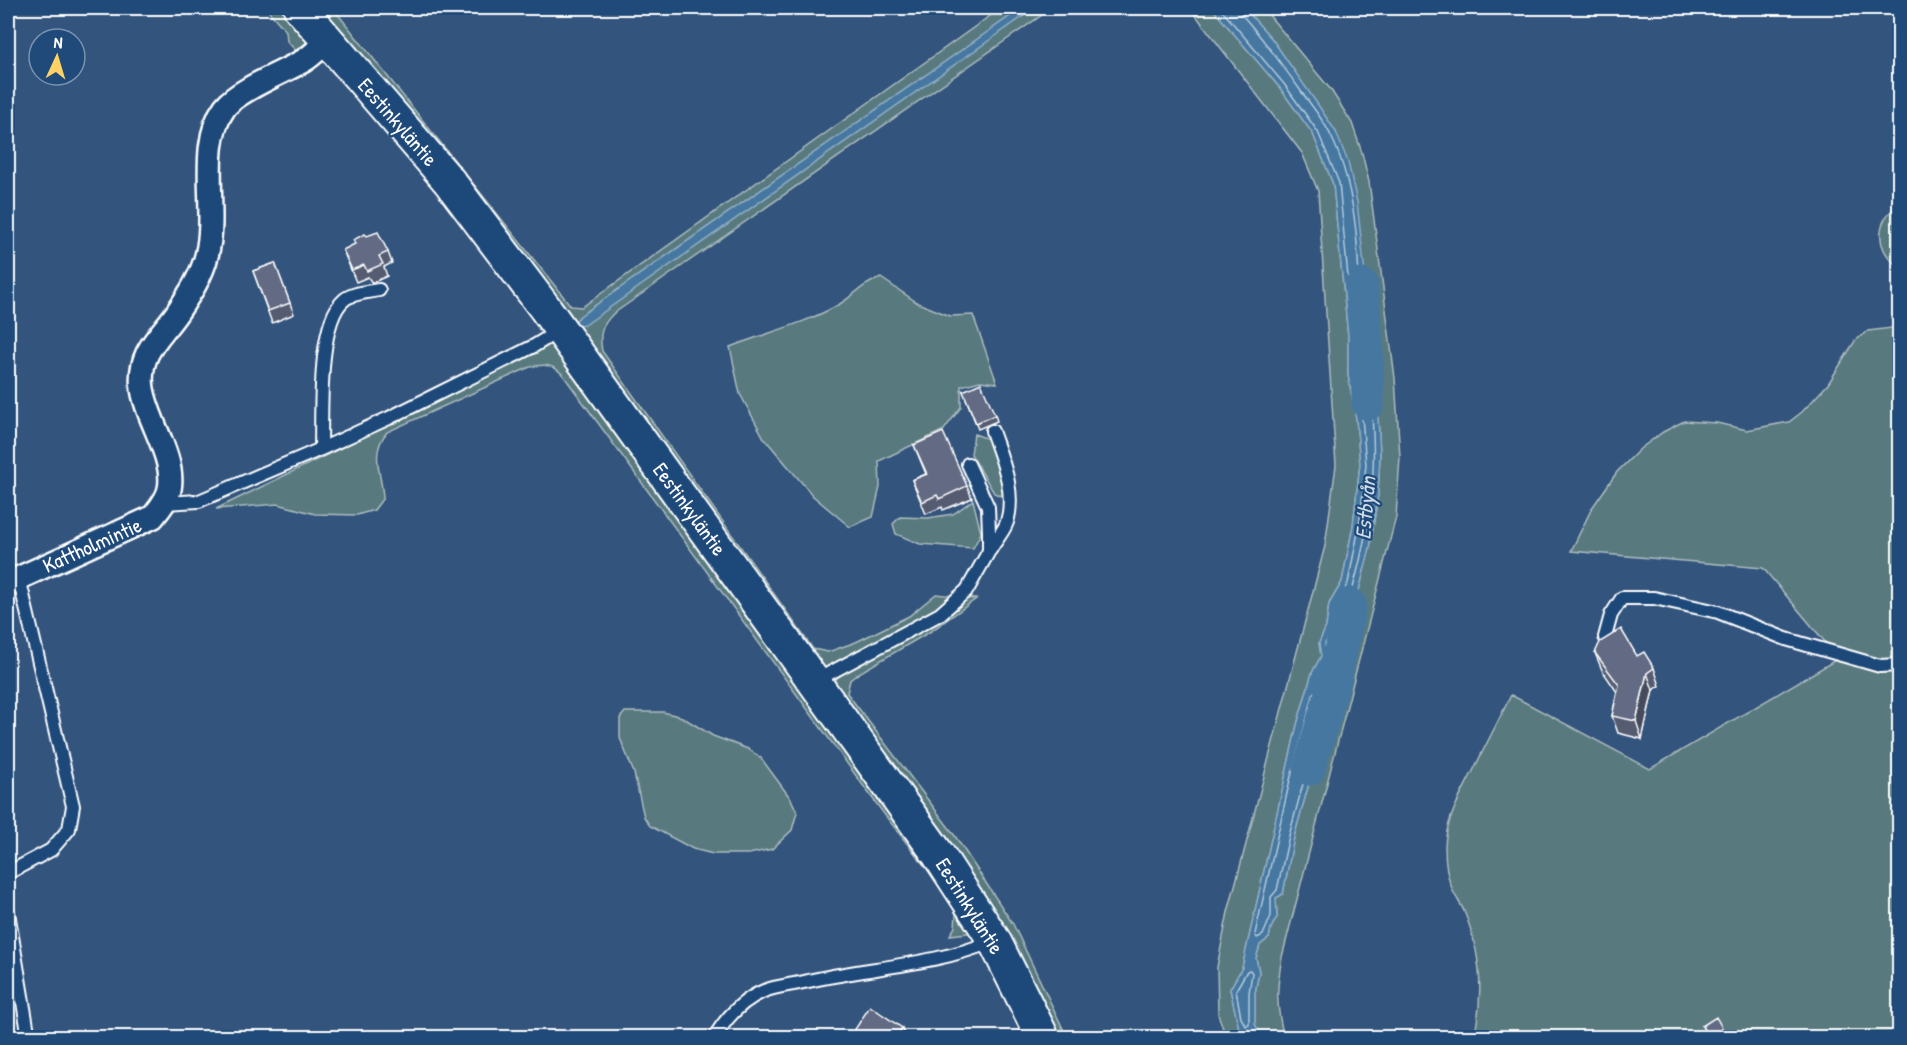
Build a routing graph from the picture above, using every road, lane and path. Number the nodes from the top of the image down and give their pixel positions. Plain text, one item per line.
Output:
1 (300, 8) edge
2 (328, 40) junction
3 (379, 290) dead end
4 (561, 329) junction
5 (992, 431) dead end
6 (321, 449) junction
7 (968, 464) dead end
8 (164, 503) junction
9 (989, 551) junction
10 (13, 580) edge
11 (1605, 637) edge
12 (1899, 665) edge
13 (814, 682) junction
14 (8, 873) edge
15 (8, 912) edge
16 (994, 940) junction
17 (29, 1038) edge
18 (714, 1038) edge
19 (1043, 1038) edge

1 - 2 street, Eestinkyläntie
2 - 4 street, Eestinkyläntie
2 - 8 street, Kattholmintie
3 - 6 lane
4 - 6 lane
4 - 13 street, Eestinkyläntie
5 - 9 lane
6 - 8 lane
7 - 9 lane
8 - 10 street, Kattholmintie
9 - 13 lane
10 - 14 lane
11 - 12 lane
13 - 16 street, Eestinkyläntie
15 - 17 lane
16 - 18 lane
16 - 19 street, Eestinkyläntie

